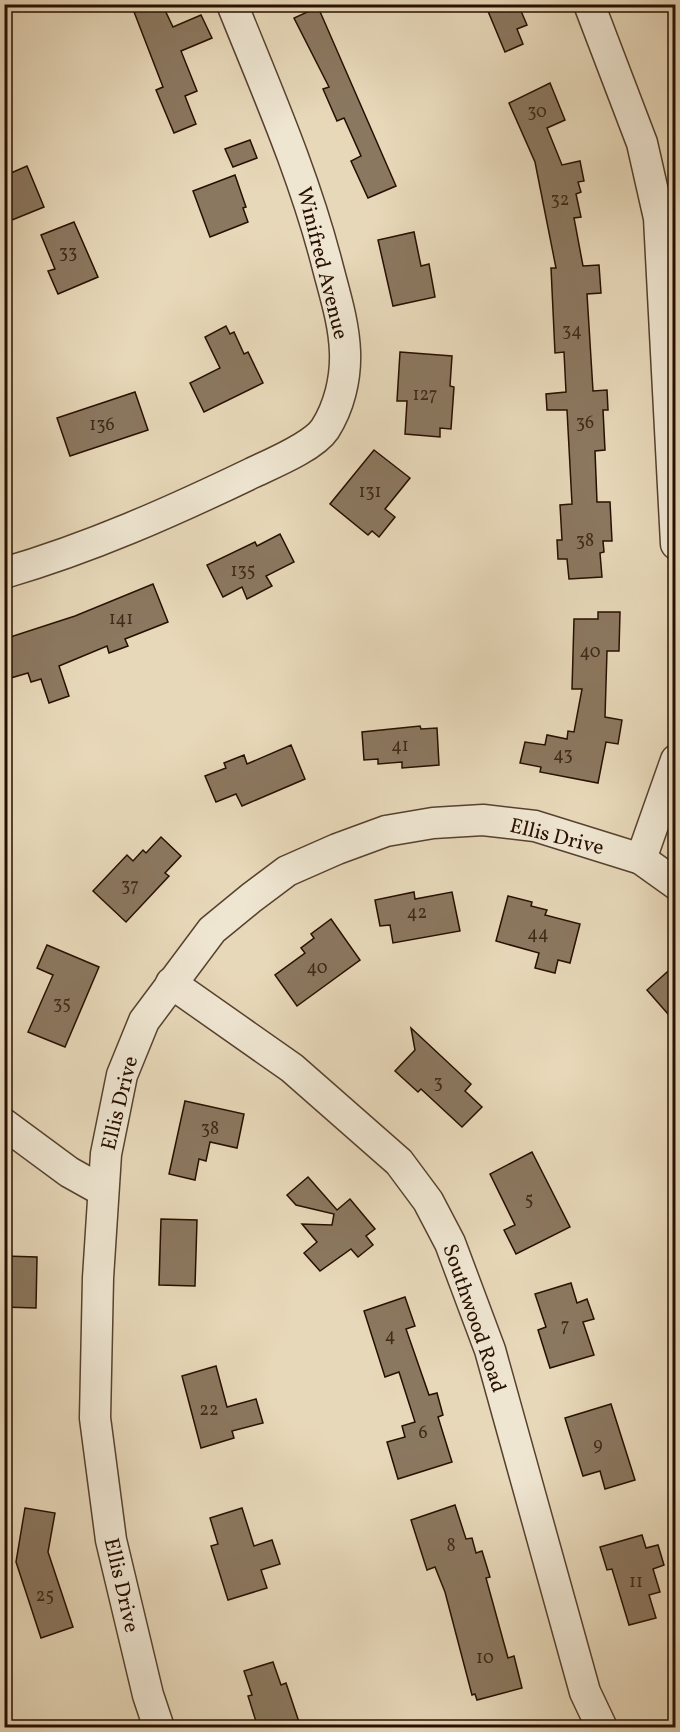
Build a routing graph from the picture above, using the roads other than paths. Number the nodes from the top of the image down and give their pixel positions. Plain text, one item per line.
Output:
1 (232, 4) edge
2 (589, 4) edge
3 (675, 544) edge
4 (4, 573) edge
5 (675, 760) edge
6 (641, 859) junction
7 (675, 884) edge
8 (171, 983) junction
9 (4, 1124) edge
10 (103, 1191) junction
11 (159, 1728) edge
12 (602, 1728) edge

1 - 4 street, Winifred Avenue
2 - 3 street
5 - 6 street
6 - 7 street, Ellis Drive
6 - 8 street, Ellis Drive
8 - 10 street, Ellis Drive
8 - 12 street, Southwood Road
9 - 10 street
10 - 11 street, Ellis Drive

